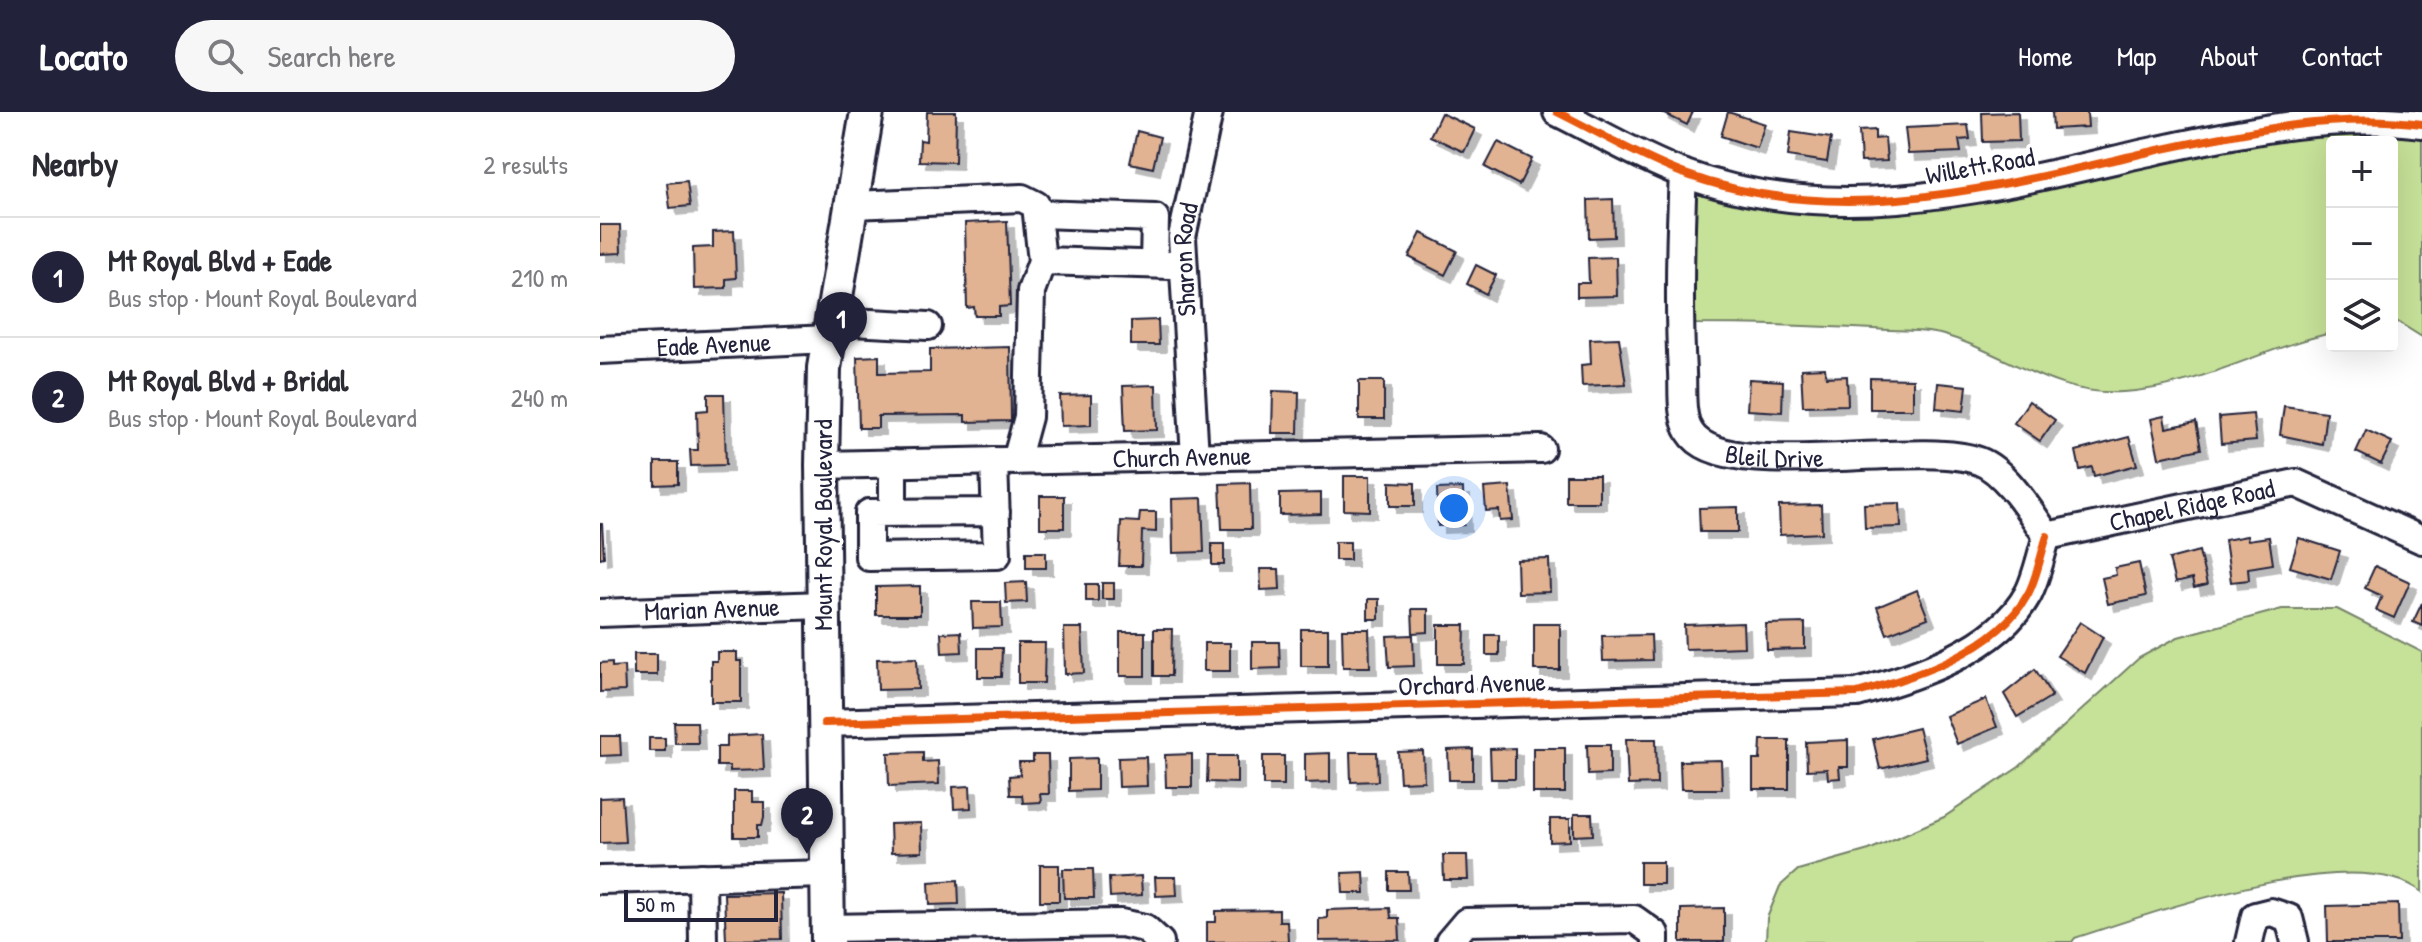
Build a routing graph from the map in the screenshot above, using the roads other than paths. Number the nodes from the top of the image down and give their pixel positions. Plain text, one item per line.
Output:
1 (867, 112) edge
2 (1209, 112) edge
3 (1557, 112) edge
4 (2422, 124) edge
5 (1683, 173) junction
6 (853, 205) junction
7 (1039, 214) junction
8 (1042, 261) junction
9 (1154, 264) junction
10 (1182, 265) junction
11 (928, 326) dead end
12 (830, 330) junction
13 (600, 350) edge
14 (1541, 449) dead end
15 (1195, 457) junction
16 (1005, 461) junction
17 (893, 463) junction
18 (822, 465) junction
19 (893, 512) junction
20 (996, 512) junction
21 (2047, 536) junction
22 (2422, 540) edge
23 (823, 605) junction
24 (600, 613) edge
25 (824, 723) junction
26 (827, 874) junction
27 (702, 877) junction
28 (600, 880) edge
29 (828, 935) edge
30 (703, 942) edge
31 (1160, 942) edge
32 (1449, 942) edge
33 (1655, 942) edge
34 (2249, 942) edge
35 (2295, 942) edge

1 - 6 main road, Mount Royal Boulevard
2 - 10 street, Sharon Road
3 - 5 street, Willett Road
4 - 5 street, Willett Road
5 - 21 street, Bleil Drive
6 - 7 street
6 - 12 main road, Mount Royal Boulevard
7 - 8 street
7 - 9 street
8 - 9 street
8 - 16 street
9 - 10 street
10 - 15 street, Sharon Road
11 - 12 street, Eade Avenue
12 - 13 street, Eade Avenue
12 - 18 main road, Mount Royal Boulevard
14 - 15 street, Church Avenue
15 - 16 street, Church Avenue
16 - 17 street, Church Avenue
16 - 20 street
17 - 18 street, Church Avenue
17 - 19 street
18 - 23 main road, Mount Royal Boulevard
19 - 20 street
19 - 20 street
21 - 22 street, Chapel Ridge Road
21 - 25 street, Orchard Avenue
23 - 24 street, Marian Avenue
23 - 25 main road, Mount Royal Boulevard
25 - 26 main road, Mount Royal Boulevard
26 - 27 street
26 - 29 main road, Mount Royal Boulevard
27 - 28 street
27 - 30 street
29 - 31 street
32 - 33 street
34 - 35 street

